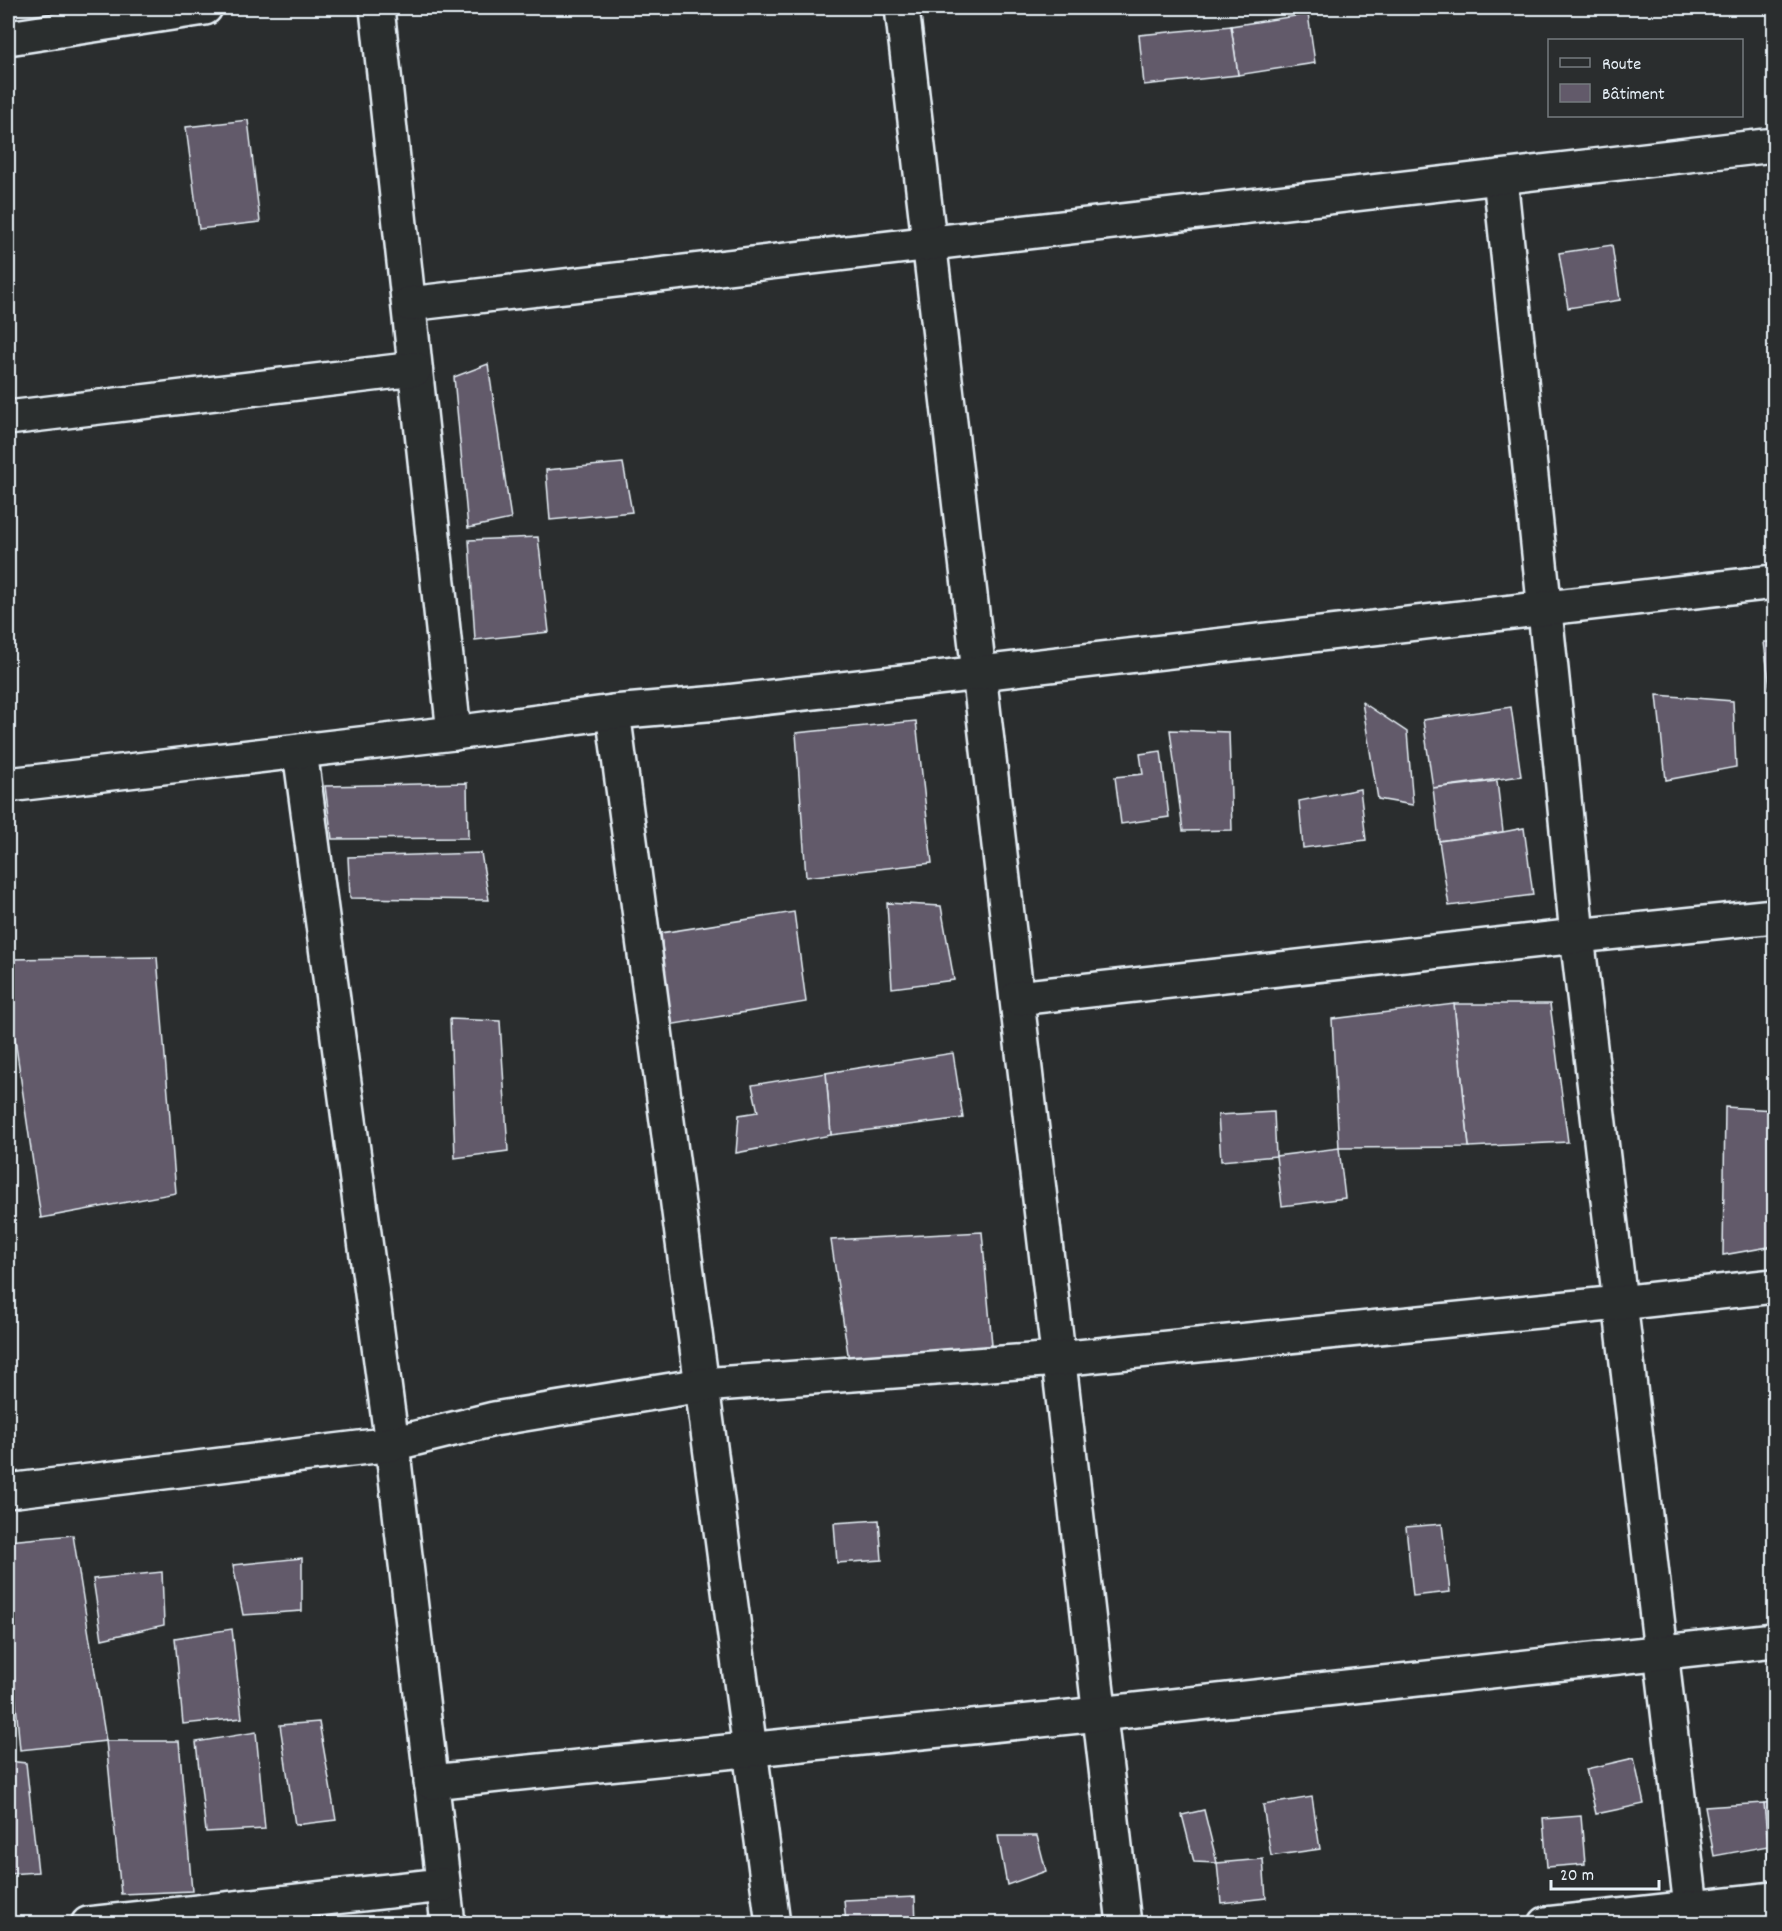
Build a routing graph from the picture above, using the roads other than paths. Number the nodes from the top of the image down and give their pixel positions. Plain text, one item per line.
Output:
1 (205, 8) edge
2 (377, 8) edge
3 (902, 8) edge
4 (8, 38) edge
5 (1774, 145) edge
6 (1500, 177) junction
7 (929, 243) junction
8 (409, 304) junction
9 (415, 369) junction
10 (8, 418) edge
11 (1774, 582) edge
12 (1545, 608) junction
13 (979, 673) junction
14 (614, 712) junction
15 (454, 733) junction
16 (300, 751) junction
17 (8, 785) edge
18 (1774, 916) edge
19 (1577, 936) junction
20 (1017, 999) junction
21 (1774, 1286) edge
22 (1619, 1304) junction
23 (1058, 1359) junction
24 (702, 1385) junction
25 (392, 1444) junction
26 (8, 1491) edge
27 (1774, 1640) edge
28 (1661, 1651) junction
29 (1100, 1714) junction
30 (750, 1750) junction
31 (431, 1782) junction
32 (443, 1886) junction
33 (1774, 1899) edge
34 (1692, 1916) edge
35 (88, 1923) edge
36 (448, 1923) edge
37 (773, 1923) edge
38 (1124, 1923) edge
39 (1546, 1923) edge

1 - 4 street
2 - 8 street
3 - 7 street
5 - 6 street
6 - 7 street
6 - 12 street
7 - 8 street
7 - 13 street
8 - 9 street
9 - 10 street
9 - 15 street
11 - 12 street
12 - 13 street
12 - 19 street
13 - 14 street
13 - 20 street
14 - 15 street
14 - 24 street
15 - 16 street
16 - 17 street
16 - 25 street
18 - 19 street
19 - 20 street
19 - 22 street
20 - 23 street
21 - 22 street
22 - 23 street
22 - 28 street
23 - 24 street
23 - 29 street
24 - 25 street
24 - 30 street
25 - 26 street
25 - 31 street
27 - 28 street
28 - 29 street
28 - 34 street
29 - 30 street
29 - 38 street
30 - 31 street
30 - 37 street
31 - 32 street
32 - 35 street
32 - 36 street
33 - 34 street
34 - 39 street

